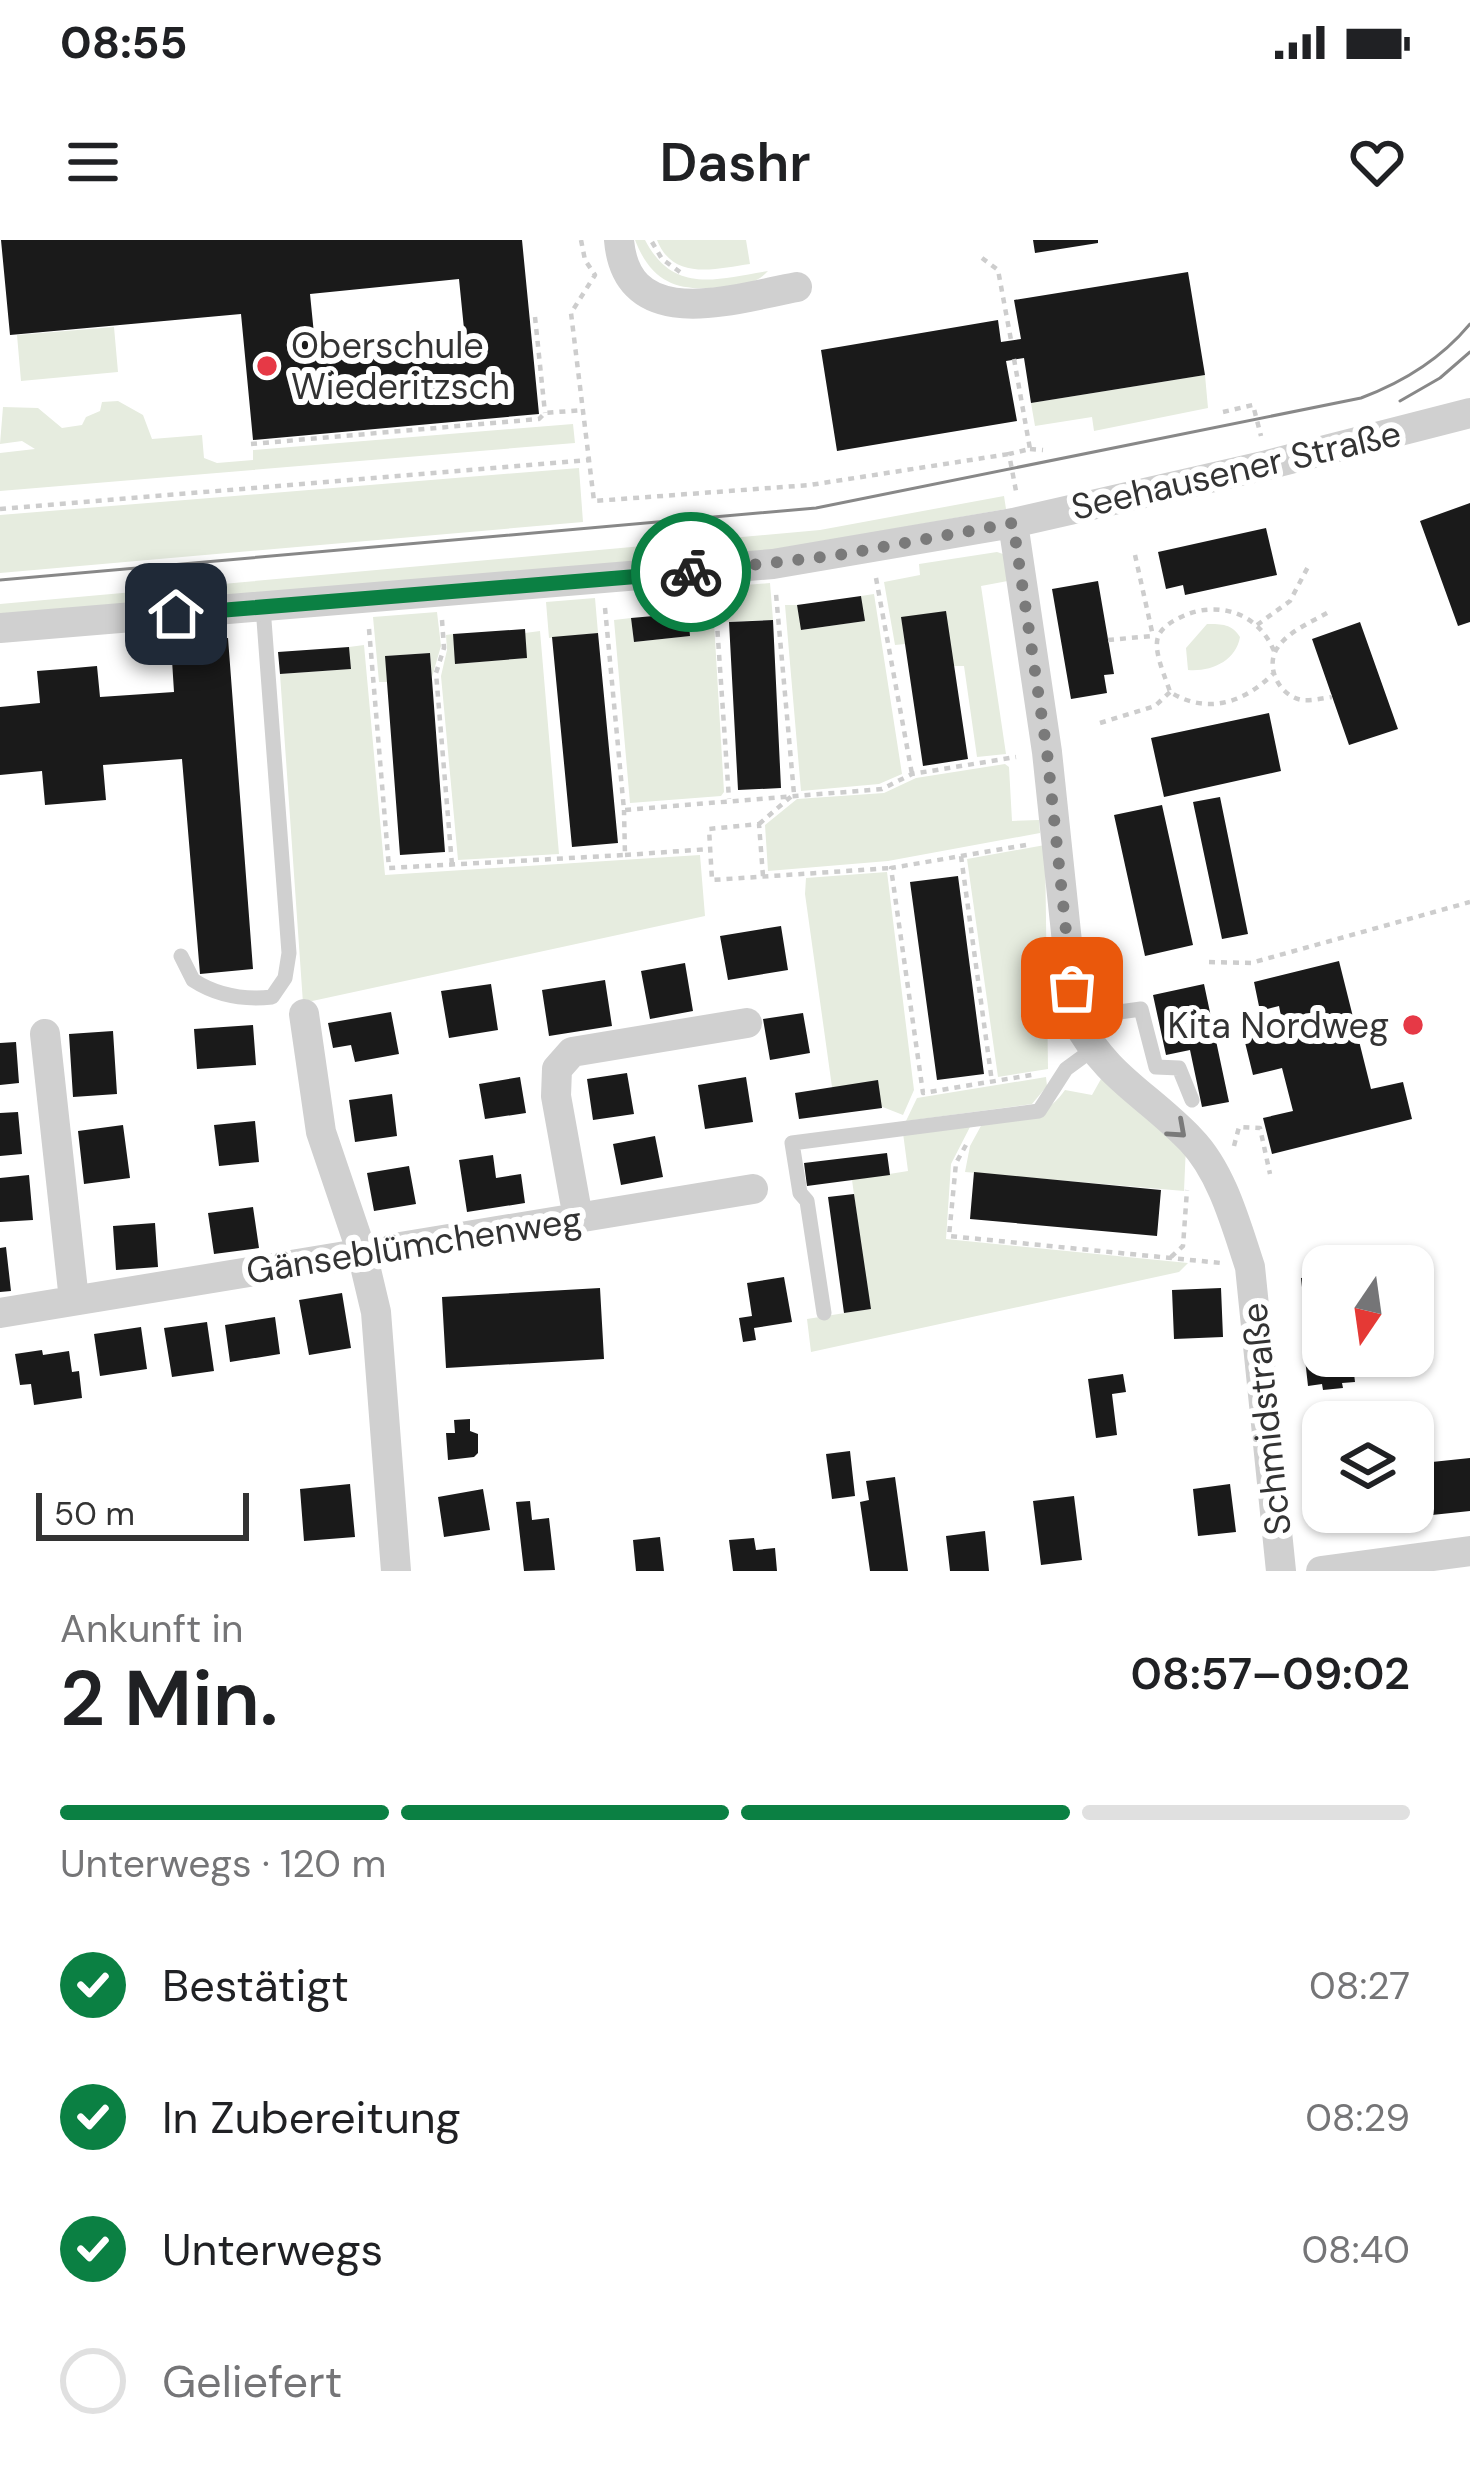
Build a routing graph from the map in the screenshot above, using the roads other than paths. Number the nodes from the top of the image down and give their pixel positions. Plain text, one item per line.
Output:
1 (619, 240) edge
2 (797, 287) dead end
3 (1470, 413) edge
4 (1018, 521) junction
5 (263, 607) junction
6 (0, 628) edge
7 (181, 956) dead end
8 (304, 1014) dead end
9 (1075, 1018) junction
10 (747, 1023) dead end
11 (45, 1034) dead end
12 (1092, 1051) junction
13 (1192, 1100) dead end
14 (753, 1189) dead end
15 (578, 1217) junction
16 (362, 1253) junction
17 (74, 1300) junction
18 (0, 1313) edge
19 (824, 1313) dead end
20 (1470, 1552) edge
21 (396, 1571) edge
22 (1282, 1571) edge
23 (1321, 1571) edge

1 - 2 street
3 - 4 street, Seehausener Straße
4 - 5 street, Seehausener Straße
4 - 9 street
5 - 6 street, Seehausener Straße
5 - 7 lane
8 - 16 street
9 - 12 street
9 - 13 lane
10 - 15 street
11 - 17 street
12 - 19 lane
12 -> 22 street, Schmidstraße
14 - 15 street, Gänseblümchenweg
15 - 16 street, Gänseblümchenweg
16 - 17 street, Gänseblümchenweg
16 - 21 street
17 - 18 street, Gänseblümchenweg
20 - 23 street

